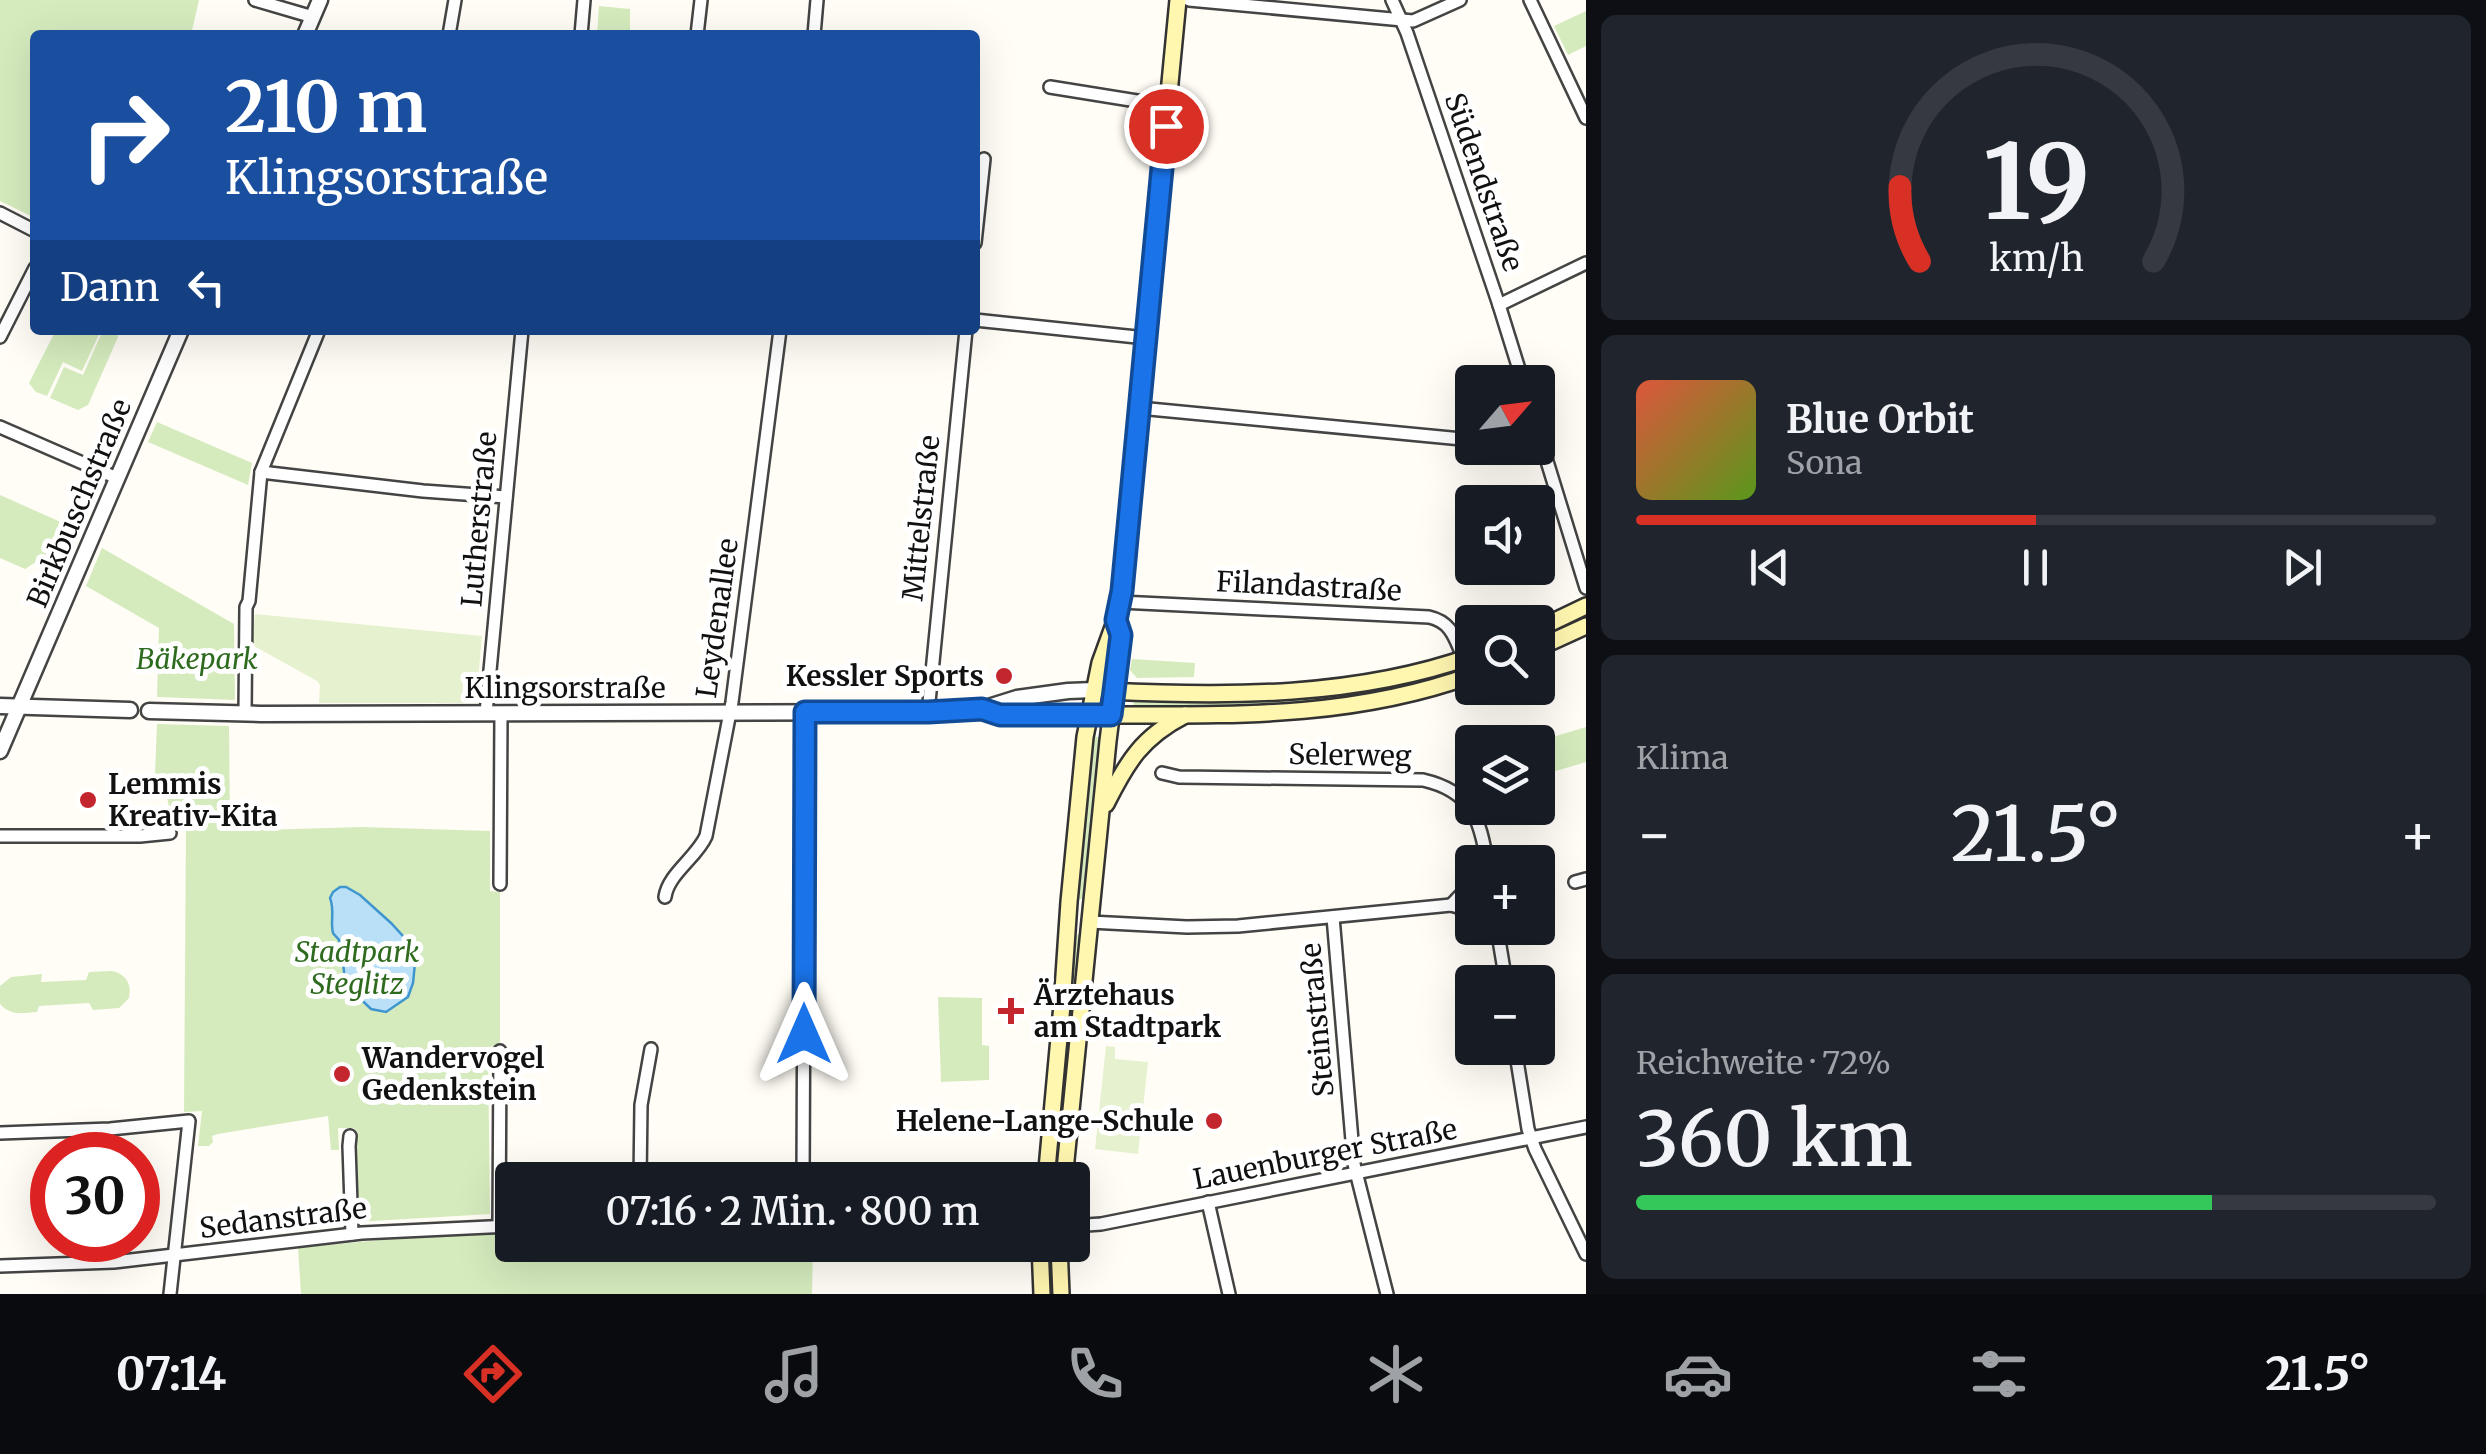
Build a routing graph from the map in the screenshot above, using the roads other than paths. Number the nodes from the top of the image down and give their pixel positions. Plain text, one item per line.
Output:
1 (255, 0) edge
2 (320, 0) edge
3 (455, 0) edge
4 (584, 0) edge
5 (701, 0) edge
6 (817, 0) edge
7 (1178, 0) edge
8 (1190, 0) edge
9 (1392, 0) edge
10 (1460, 0) edge
11 (1530, 0) edge
12 (313, 17) junction
13 (1402, 20) junction
14 (307, 30) edge
15 (450, 30) edge
16 (581, 30) edge
17 (698, 30) edge
18 (814, 30) edge
19 (1050, 88) dead end
20 (1168, 106) junction
21 (1586, 118) edge
22 (984, 159) dead end
23 (980, 196) edge
24 (0, 213) edge
25 (30, 228) edge
26 (1586, 263) edge
27 (30, 278) edge
28 (1499, 305) junction
29 (980, 321) edge
30 (179, 335) edge
31 (317, 335) edge
32 (522, 335) edge
33 (779, 335) edge
34 (966, 335) edge
35 (0, 337) edge
36 (1146, 338) junction
37 (1518, 365) edge
38 (1139, 408) junction
39 (0, 426) edge
40 (1455, 438) edge
41 (1547, 465) edge
42 (261, 472) junction
43 (118, 478) junction
44 (506, 498) junction
45 (1586, 588) edge
46 (1120, 602) junction
47 (1586, 606) edge
48 (1116, 620) junction
49 (1555, 621) edge
50 (1586, 626) edge
51 (1455, 637) edge
52 (1555, 640) edge
53 (1455, 661) edge
54 (1455, 681) edge
55 (1094, 690) junction
56 (1114, 691) junction
57 (0, 706) edge
58 (19, 706) junction
59 (982, 709) junction
60 (130, 710) dead end
61 (148, 711) dead end
62 (805, 712) junction
63 (928, 712) junction
64 (245, 713) junction
65 (730, 713) junction
66 (493, 714) junction
67 (1088, 714) junction
68 (1186, 714) junction
69 (1111, 715) junction
70 (0, 751) edge
71 (1162, 773) dead end
72 (1100, 816) junction
73 (170, 833) dead end
74 (0, 836) edge
75 (1484, 845) edge
76 (500, 884) dead end
77 (666, 897) dead end
78 (1455, 902) edge
79 (1452, 905) junction
80 (1455, 906) edge
81 (1333, 917) junction
82 (1090, 926) junction
83 (1066, 930) junction
84 (651, 1048) dead end
85 (500, 1052) dead end
86 (1519, 1065) edge
87 (1586, 1128) edge
88 (0, 1133) edge
89 (350, 1136) dead end
90 (1531, 1138) junction
91 (504, 1162) edge
92 (640, 1162) edge
93 (803, 1162) edge
94 (1048, 1162) edge
95 (1066, 1162) edge
96 (1356, 1172) junction
97 (1208, 1202) junction
98 (1090, 1225) edge
99 (495, 1227) edge
100 (352, 1234) junction
101 (1586, 1254) edge
102 (174, 1256) junction
103 (1041, 1262) edge
104 (1059, 1262) edge
105 (0, 1266) edge
106 (170, 1294) edge
107 (1042, 1294) edge
108 (1060, 1294) edge
109 (1229, 1294) edge
110 (1387, 1294) edge

1 - 12 street
2 - 12 street
3 - 15 street
4 - 16 street
5 - 17 street
6 - 18 street
7 - 20 main road
8 - 13 street
9 - 13 street, Südendstraße
10 - 13 street
11 - 21 street
12 - 14 street
13 - 28 street, Südendstraße
19 - 20 street
20 - 36 main road
22 - 23 street
24 - 25 street
26 - 28 street
27 - 35 street
28 - 37 street, Südendstraße
29 - 36 street
30 - 43 street, Birkbuschstraße
31 - 42 street
32 - 44 street, Lutherstraße
33 - 65 street, Leydenallee
34 - 63 street, Mittelstraße
36 - 38 main road
38 - 40 street
38 - 46 main road
39 - 43 street
41 - 45 street
42 - 44 street
42 - 64 street
43 - 58 street, Birkbuschstraße
44 - 66 street, Lutherstraße
46 - 48 main road
46 - 51 street, Filandastraße
47 - 49 main road
48 - 55 main road
48 - 56 main road
50 - 52 main road
53 - 56 main road
54 - 68 main road
55 - 56 main road
55 - 59 street, Klingsorstraße
55 - 67 main road
56 - 69 main road
57 - 58 street
58 - 60 street
58 - 70 street, Birkbuschstraße
59 - 63 street, Klingsorstraße
59 - 67 street, Klingsorstraße
61 - 64 street, Klingsorstraße
62 - 63 street, Klingsorstraße
62 - 65 street, Klingsorstraße
62 - 93 street
64 - 66 street, Klingsorstraße
65 - 66 street, Klingsorstraße
65 - 77 street, Leydenallee
66 - 76 street, Lutherstraße
67 - 69 main road
67 - 83 main road
68 - 69 main road
68 - 72 main road
69 - 72 main road
71 - 75 street, Selerweg
72 - 82 main road
73 - 74 street
78 - 79 street
79 - 80 street
79 - 81 street
81 - 82 street
81 - 96 street, Steinstraße
82 - 83 main road
82 - 95 main road
83 - 94 main road
84 - 92 street
85 - 91 street
86 - 90 street
87 - 90 street, Lauenburger Straße
88 - 102 street
89 - 100 street
90 - 96 street, Lauenburger Straße
90 - 101 street
96 - 97 street, Lauenburger Straße
96 - 110 street, Steinstraße
97 - 98 street, Lauenburger Straße
97 - 109 street
99 - 100 street, Sedanstraße
100 - 102 street, Sedanstraße
102 - 105 street, Sedanstraße
102 - 106 street
103 - 107 main road
104 - 108 main road

